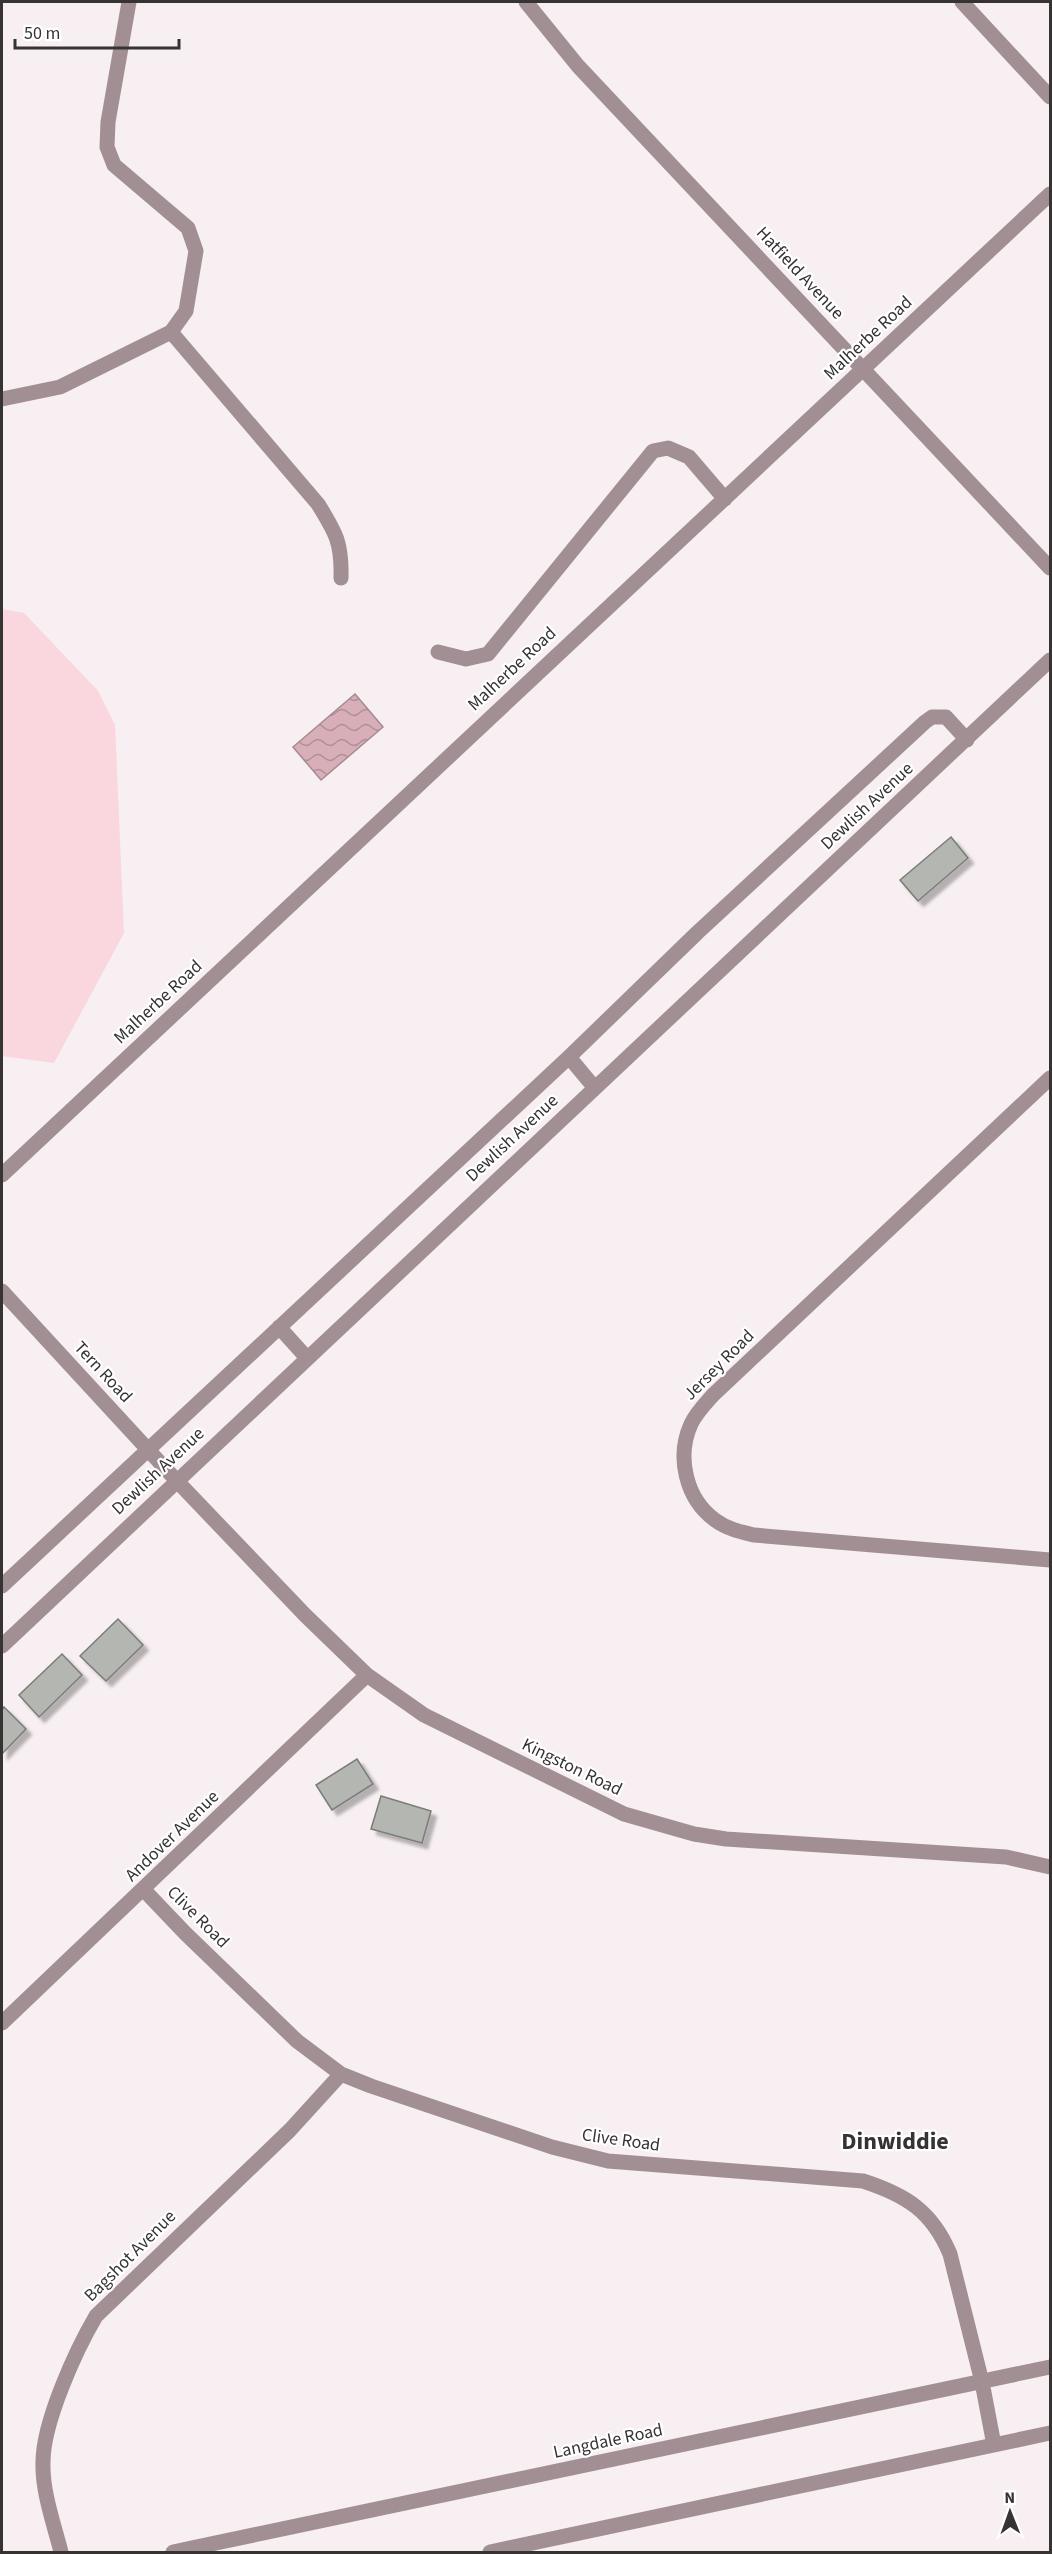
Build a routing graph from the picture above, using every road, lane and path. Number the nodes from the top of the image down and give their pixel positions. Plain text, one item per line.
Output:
1 (129, 2) edge
2 (526, 2) edge
3 (962, 2) edge
4 (1050, 97) edge
5 (1050, 194) edge
6 (171, 332) junction
7 (863, 369) junction
8 (2, 399) edge
9 (725, 499) junction
10 (1050, 568) edge
11 (341, 578) dead end
12 (438, 652) dead end
13 (1050, 660) edge
14 (967, 740) junction
15 (569, 1057) junction
16 (1050, 1078) edge
17 (594, 1087) junction
18 (2, 1175) edge
19 (2, 1291) edge
20 (279, 1327) junction
21 (308, 1358) junction
22 (148, 1449) junction
23 (176, 1480) junction
24 (1050, 1560) edge
25 (2, 1586) edge
26 (2, 1646) edge
27 (367, 1675) junction
28 (1050, 1867) edge
29 (144, 1890) junction
30 (2, 2023) edge
31 (341, 2074) junction
32 (1050, 2367) edge
33 (982, 2382) junction
34 (1050, 2433) edge
35 (994, 2445) junction
36 (60, 2553) edge
37 (173, 2553) edge
38 (490, 2553) edge

1 - 6 street
2 - 7 street, Hatfield Avenue
3 - 4 street
5 - 7 street, Malherbe Road
6 - 8 street
6 - 11 street
7 - 9 street, Malherbe Road
7 - 10 street, Hatfield Avenue
9 - 12 street
9 - 18 street, Malherbe Road
13 - 14 street, Dewlish Avenue
14 - 15 street, Dewlish Avenue
14 - 17 street, Dewlish Avenue
15 - 17 street
15 - 20 street, Dewlish Avenue
16 - 24 street, Jersey Road
17 - 21 street, Dewlish Avenue
19 - 22 street, Tern Road
20 - 21 street
20 - 22 street, Dewlish Avenue
21 - 23 street, Dewlish Avenue
22 - 23 street, Tern Road
22 - 25 street, Dewlish Avenue
23 - 26 street, Dewlish Avenue
23 - 27 street, Kingston Road
27 - 28 street, Kingston Road
27 - 29 street, Andover Avenue
29 - 30 street, Andover Avenue
29 - 31 street, Clive Road
31 - 33 street, Clive Road
31 - 36 street, Bagshot Avenue
32 - 33 street, Langdale Road
33 - 35 street, Clive Road
33 - 37 street, Langdale Road
34 - 35 street
35 - 38 street

